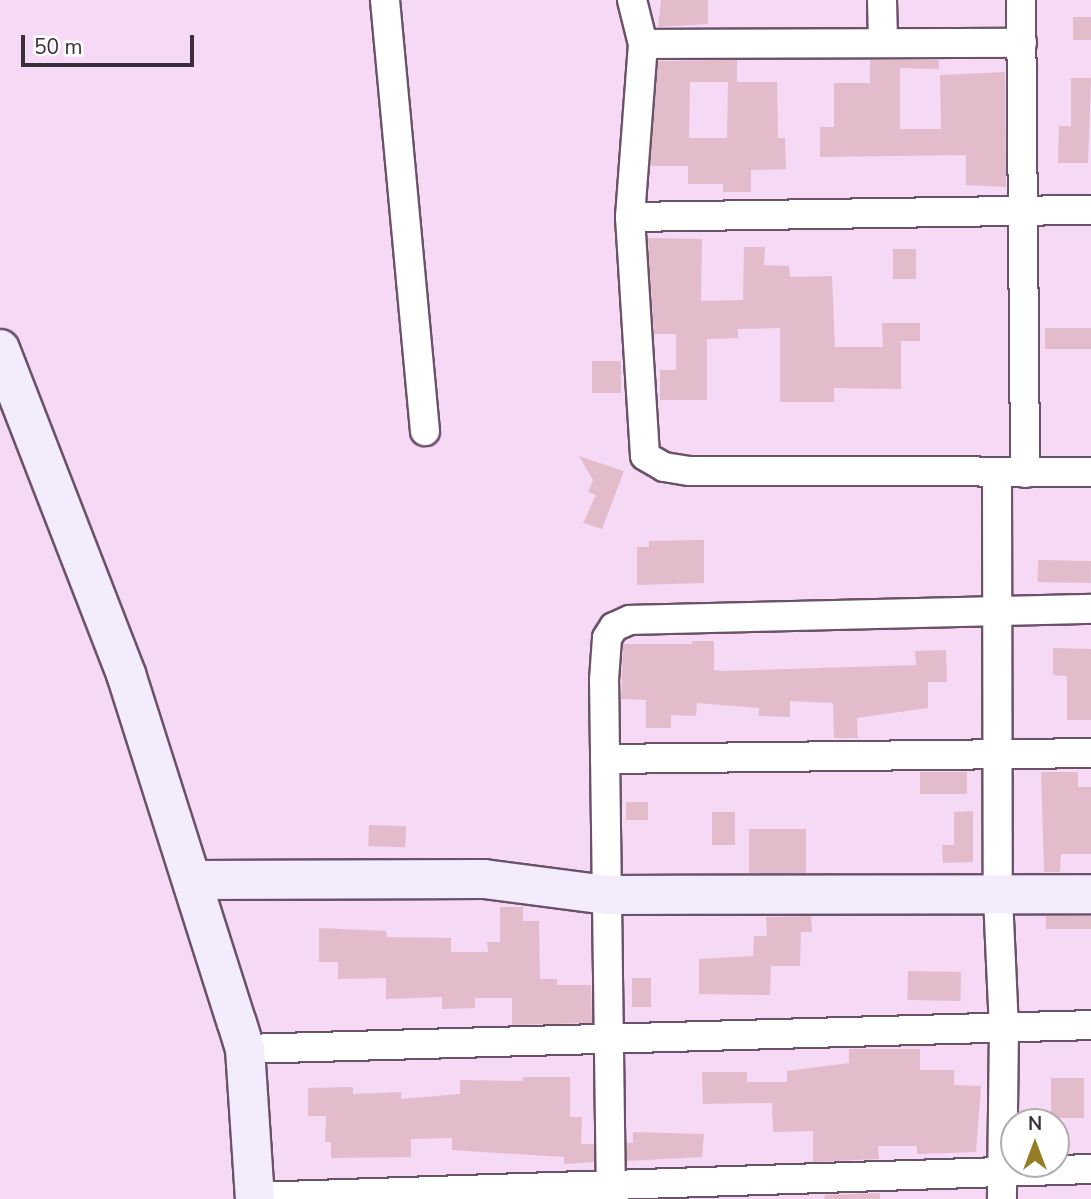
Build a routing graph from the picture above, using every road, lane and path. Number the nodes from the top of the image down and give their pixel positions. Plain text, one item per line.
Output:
1 (385, 0) edge
2 (632, 0) edge
3 (882, 0) edge
4 (1021, 0) edge
5 (883, 42) junction
6 (1022, 43) junction
7 (643, 44) junction
8 (1091, 210) edge
9 (1025, 211) junction
10 (630, 217) junction
11 (0, 349) edge
12 (425, 431) dead end
13 (1091, 472) edge
14 (1025, 473) junction
15 (997, 474) junction
16 (1091, 609) edge
17 (997, 613) junction
18 (1091, 753) edge
19 (996, 755) junction
20 (605, 759) junction
21 (192, 880) junction
22 (1091, 894) edge
23 (607, 895) junction
24 (998, 897) junction
25 (1091, 1025) edge
26 (1004, 1028) junction
27 (610, 1040) junction
28 (244, 1049) junction
29 (1002, 1108) edge
30 (1070, 1168) edge
31 (1091, 1168) edge
32 (1000, 1170) edge
33 (1001, 1178) edge
34 (610, 1190) edge
35 (255, 1198) edge
36 (1002, 1199) edge

1 - 12 street
2 - 7 street
3 - 5 street
4 - 6 street
5 - 6 street
5 - 7 street
6 - 9 street
7 - 10 street
8 - 9 street
9 - 10 street
9 - 14 street
10 - 15 street
11 - 21 street
13 - 14 street
14 - 15 street
15 - 17 street
16 - 17 street
17 - 19 street
17 - 20 street
18 - 19 street
19 - 20 street
19 - 24 street
20 - 23 street
21 - 23 street
21 - 28 street
22 - 24 street
23 - 24 street
23 - 27 street
24 - 26 street
25 - 26 street
26 - 27 street
26 - 29 street
27 - 28 street
27 - 34 street
28 - 35 street
30 - 31 street
32 - 34 street
33 - 36 street
34 - 35 street

